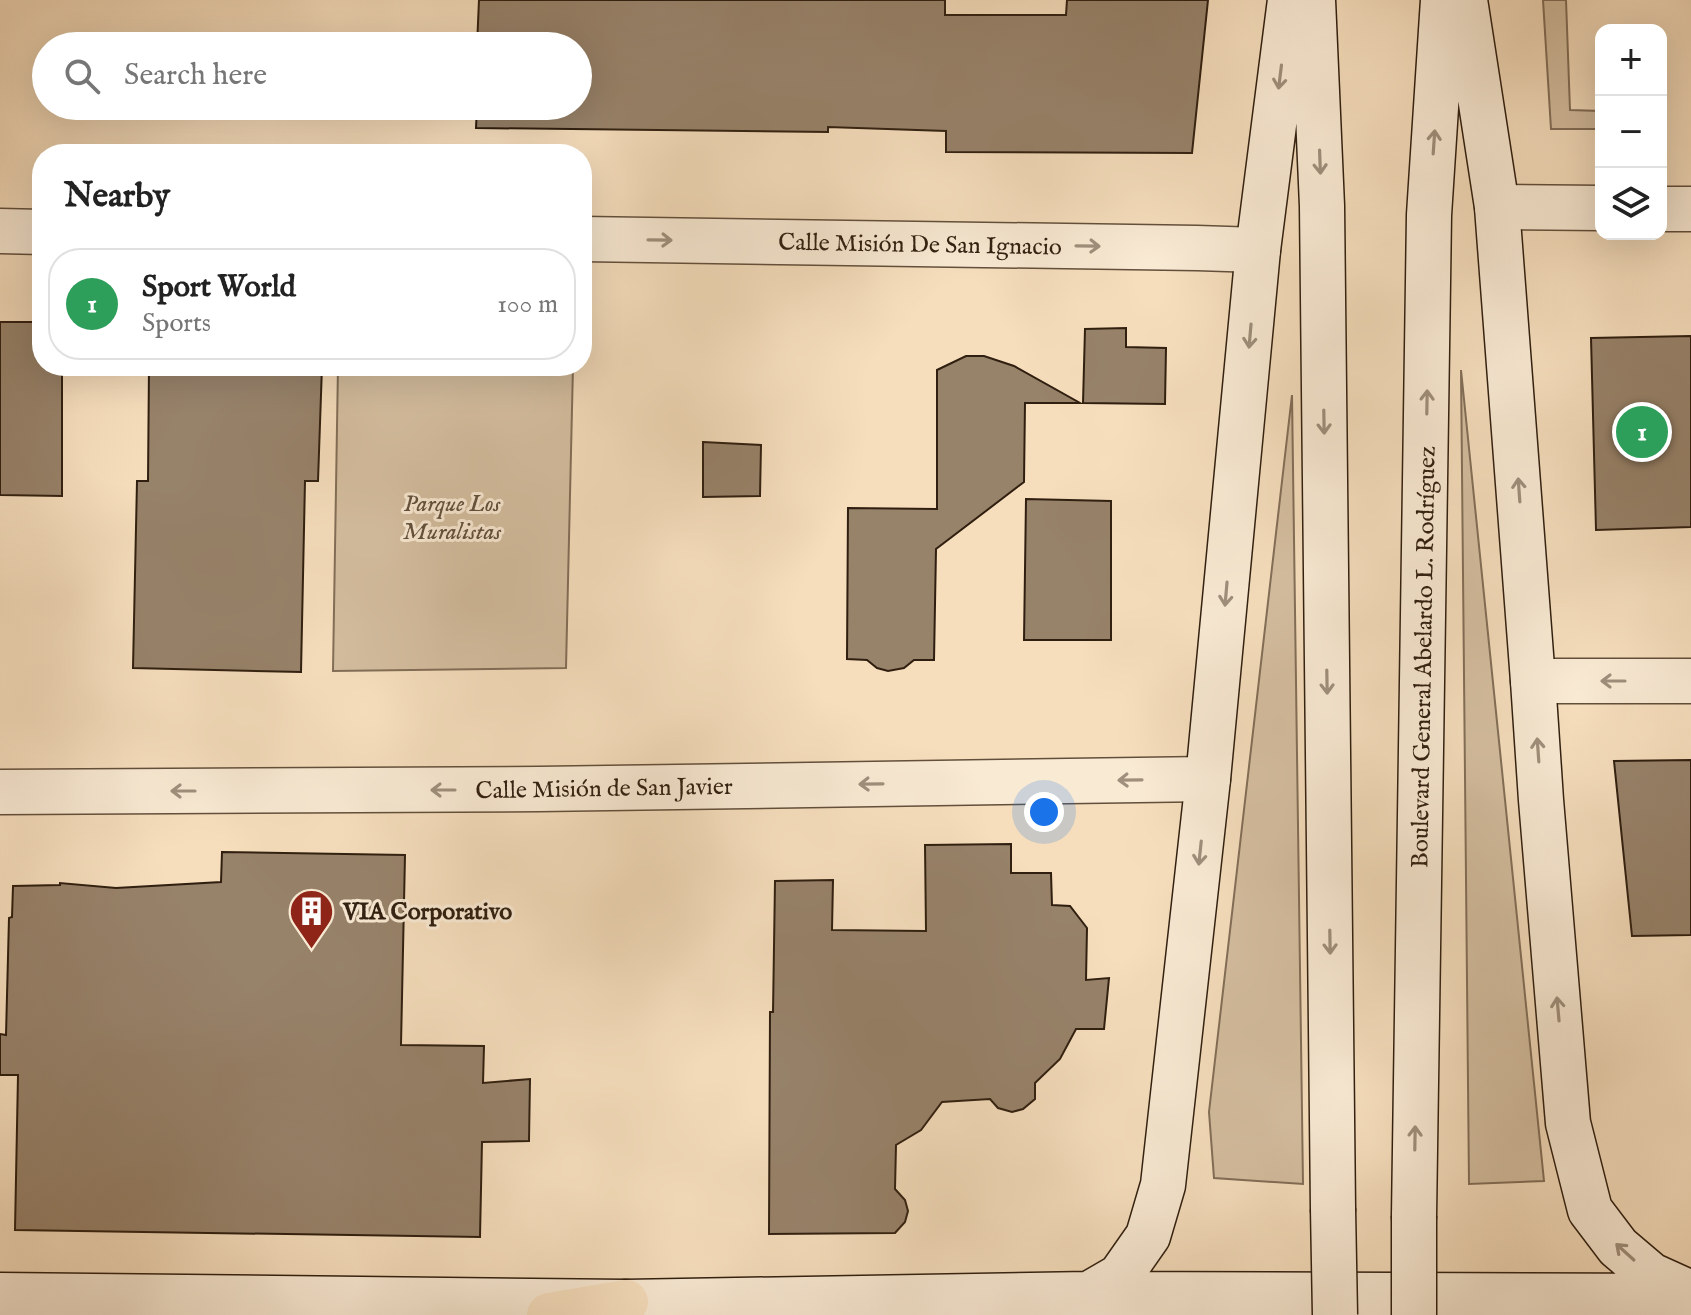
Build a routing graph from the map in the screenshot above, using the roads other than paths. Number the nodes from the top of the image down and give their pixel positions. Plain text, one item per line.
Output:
1 (1290, 0) edge
2 (1313, 0) edge
3 (1443, 0) edge
4 (1465, 0) edge
5 (1497, 207) junction
6 (1595, 208) edge
7 (1667, 209) edge
8 (1691, 209) edge
9 (0, 231) edge
10 (32, 232) edge
11 (592, 239) edge
12 (1258, 250) junction
13 (1533, 681) junction
14 (1691, 681) edge
15 (1208, 779) junction
16 (0, 792) edge
17 (1089, 1294) junction
18 (0, 1295) edge
19 (1691, 1295) edge
20 (626, 1302) junction
21 (549, 1315) edge
22 (1335, 1315) edge
23 (1414, 1315) edge

1 -> 12 main road
2 -> 22 main road, bridge
23 -> 3 main road, Boulevard General Abelardo L. Rodríguez, bridge
4 - 5 main road
5 - 6 main road
13 -> 5 main road
7 - 8 main road
9 - 10 main road
11 -> 12 main road, Calle Misión De San Ignacio
12 -> 15 main road
14 -> 13 main road
19 -> 13 main road
15 -> 16 main road, Calle Misión de San Javier
15 -> 17 main road
17 - 19 main road
17 - 20 main road
18 - 20 main road
20 - 21 highway

